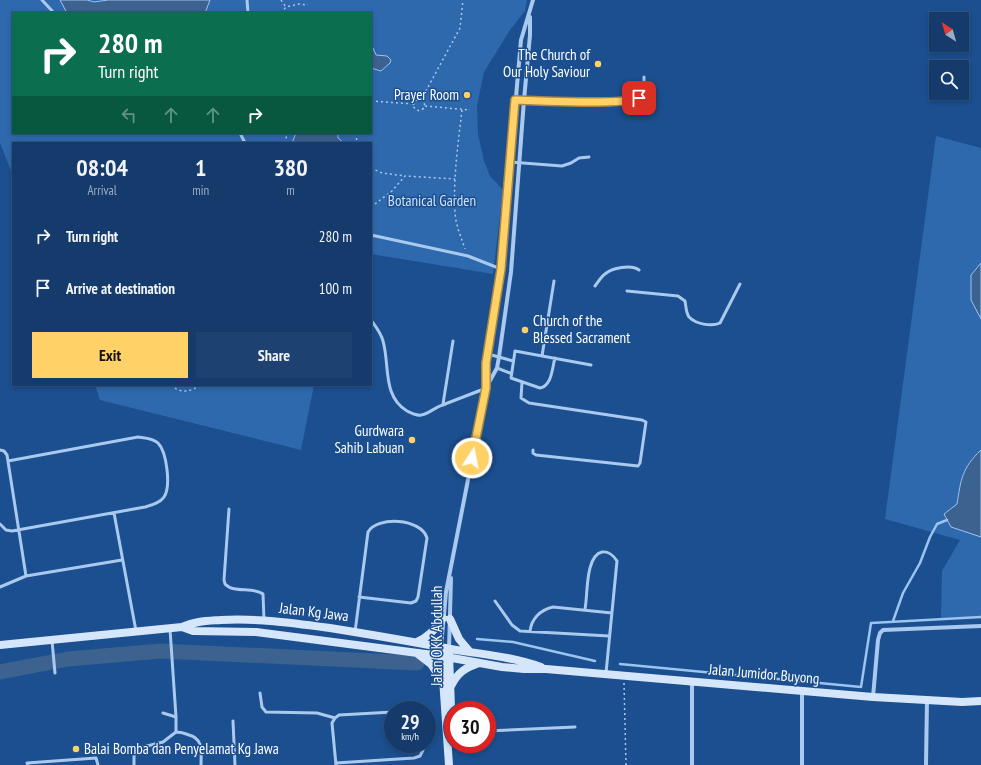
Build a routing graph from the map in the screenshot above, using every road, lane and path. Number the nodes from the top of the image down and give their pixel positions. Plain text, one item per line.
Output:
1 (42, 0) edge
2 (247, 0) edge
3 (281, 0) edge
4 (463, 0) edge
5 (533, 0) edge
6 (308, 5) dead end
7 (286, 7) junction
8 (53, 12) edge
9 (248, 12) edge
10 (282, 12) edge
11 (530, 15) junction
12 (644, 77) dead end
13 (421, 100) junction
14 (515, 100) junction
15 (524, 100) junction
16 (372, 101) edge
17 (414, 104) junction
18 (425, 106) junction
19 (462, 110) junction
20 (470, 110) dead end
21 (589, 157) dead end
22 (510, 162) junction
23 (519, 163) junction
24 (372, 168) edge
25 (405, 176) junction
26 (455, 179) junction
27 (372, 206) edge
28 (372, 235) edge
29 (468, 256) junction
30 (501, 269) junction
31 (638, 270) dead end
32 (554, 281) dead end
33 (740, 284) dead end
34 (595, 286) dead end
35 (627, 290) dead end
36 (372, 321) edge
37 (453, 341) dead end
38 (488, 354) junction
39 (542, 356) junction
40 (499, 357) junction
41 (555, 358) junction
42 (513, 361) junction
43 (591, 365) dead end
44 (497, 368) junction
45 (510, 373) junction
46 (522, 382) junction
47 (172, 386) edge
48 (199, 386) edge
49 (486, 388) junction
50 (444, 404) junction
51 (0, 450) edge
52 (533, 450) dead end
53 (8, 461) junction
54 (229, 509) dead end
55 (114, 513) junction
56 (0, 524) edge
57 (19, 529) junction
58 (122, 560) junction
59 (451, 574) junction
60 (26, 576) junction
61 (0, 587) edge
62 (359, 597) junction
63 (495, 601) dead end
64 (585, 609) junction
65 (612, 614) junction
66 (447, 618) junction
67 (264, 620) junction
68 (981, 626) edge
69 (182, 627) junction
70 (170, 628) junction
71 (136, 631) junction
72 (355, 632) junction
73 (530, 632) junction
74 (609, 636) junction
75 (52, 639) junction
76 (417, 642) junction
77 (0, 645) edge
78 (445, 652) junction
79 (470, 652) junction
80 (417, 653) junction
81 (480, 663) junction
82 (546, 669) junction
83 (55, 673) dead end
84 (606, 675) junction
85 (624, 676) junction
86 (692, 682) junction
87 (446, 685) junction
88 (802, 691) junction
89 (260, 693) dead end
90 (872, 697) junction
91 (927, 700) junction
92 (446, 701) edge
93 (981, 701) edge
94 (384, 712) edge
95 (162, 713) dead end
96 (176, 717) junction
97 (334, 718) junction
98 (233, 721) dead end
99 (575, 727) dead end
100 (496, 731) edge
101 (176, 732) junction
102 (422, 753) edge
103 (449, 753) edge
104 (38, 764) edge
105 (336, 764) edge
106 (28, 765) edge
107 (98, 765) edge
108 (134, 765) edge
109 (201, 765) edge
110 (235, 765) edge
111 (449, 765) edge
112 (626, 765) edge
113 (692, 765) edge
114 (802, 765) edge
115 (926, 765) edge

1 - 8 lane
2 - 9 lane
3 - 7 path
4 - 13 path
5 - 11 street, Jalan OKK Abdullah
6 - 7 path
7 - 10 path
11 - 14 street, Jalan OKK Abdullah
11 - 15 street, Jalan OKK Abdullah
12 - 15 lane
13 - 17 path
13 - 18 path
14 - 15 lane
14 - 22 street, Jalan OKK Abdullah
15 - 23 street, Jalan OKK Abdullah
16 - 17 path
17 - 18 path
18 - 19 path
19 - 20 path
19 - 26 path
21 - 23 lane
22 - 23 lane
22 - 30 street, Jalan OKK Abdullah
23 - 40 street, Jalan OKK Abdullah
24 - 25 path
25 - 26 path
25 - 27 path
26 - 29 path
28 - 29 lane
29 - 30 lane
30 - 38 street, Jalan OKK Abdullah
31 - 34 lane
32 - 39 lane
33 - 35 lane
36 - 50 lane
37 - 50 lane
38 - 40 lane
38 - 49 street, Jalan OKK Abdullah
39 - 41 lane
39 - 42 lane
40 - 42 lane
40 - 44 street, Jalan OKK Abdullah
41 - 43 lane
41 - 46 lane
42 - 45 lane
44 - 45 lane
44 - 49 street, Jalan OKK Abdullah
45 - 46 lane
46 - 52 lane
47 - 48 path
49 - 50 lane
49 - 59 street, Jalan OKK Abdullah
51 - 53 lane
53 - 55 lane
53 - 57 lane
54 - 67 lane
55 - 57 lane
55 - 58 lane
56 - 57 lane
57 - 60 lane
58 - 60 lane
58 - 71 lane
59 - 66 street, Jalan OKK Abdullah
59 - 66 street, Jalan OKK Abdullah
60 - 61 lane
62 - 62 lane
62 - 72 lane
63 - 73 lane
64 - 65 lane
64 - 65 lane
64 - 73 lane
65 - 74 lane
66 - 76 main road
66 - 78 street, Jalan OKK Abdullah
66 - 78 street, Jalan OKK Abdullah
66 - 79 main road
67 - 69 main road, Jalan Kg Jawa
67 - 72 main road, Jalan Kg Jawa
68 - 90 street
69 - 70 main road, Jalan Kg Jawa
69 - 80 main road, Jalan Kg Jawa
70 - 71 main road, Jalan Kg Jawa
70 - 96 lane
71 - 75 main road, Jalan Kg Jawa
72 - 76 main road, Jalan Kg Jawa
73 - 74 lane
74 - 84 lane
75 - 77 main road, Jalan Kg Jawa
75 - 83 lane
76 - 78 main road, Jalan Kg Jawa
78 - 79 main road, Jalan Jumidor Buyong
78 - 80 main road, Jalan Kg Jawa
78 - 81 main road, Jalan Jumidor Buyong
78 - 87 main road, Jalan OKK Abdullah
79 - 82 main road, Jalan Jumidor Buyong
80 - 87 main road
81 - 82 main road, Jalan Jumidor Buyong
81 - 87 main road
82 - 84 main road, Jalan Jumidor Buyong
84 - 85 main road, Jalan Jumidor Buyong
85 - 86 main road, Jalan Jumidor Buyong
85 - 112 path
86 - 88 main road, Jalan Jumidor Buyong
86 - 113 street
87 - 92 main road, Jalan OKK Abdullah
88 - 90 main road, Jalan Jumidor Buyong
88 - 114 street
89 - 97 lane
90 - 91 main road, Jalan Jumidor Buyong
91 - 93 main road, Jalan Jumidor Buyong
91 - 115 street
94 - 97 lane
95 - 96 lane
96 - 101 lane
97 - 105 lane
98 - 110 lane
99 - 100 lane
101 - 108 lane
101 - 109 lane
102 - 105 lane
103 - 111 main road, Jalan OKK Abdullah
104 - 106 lane
104 - 107 lane

